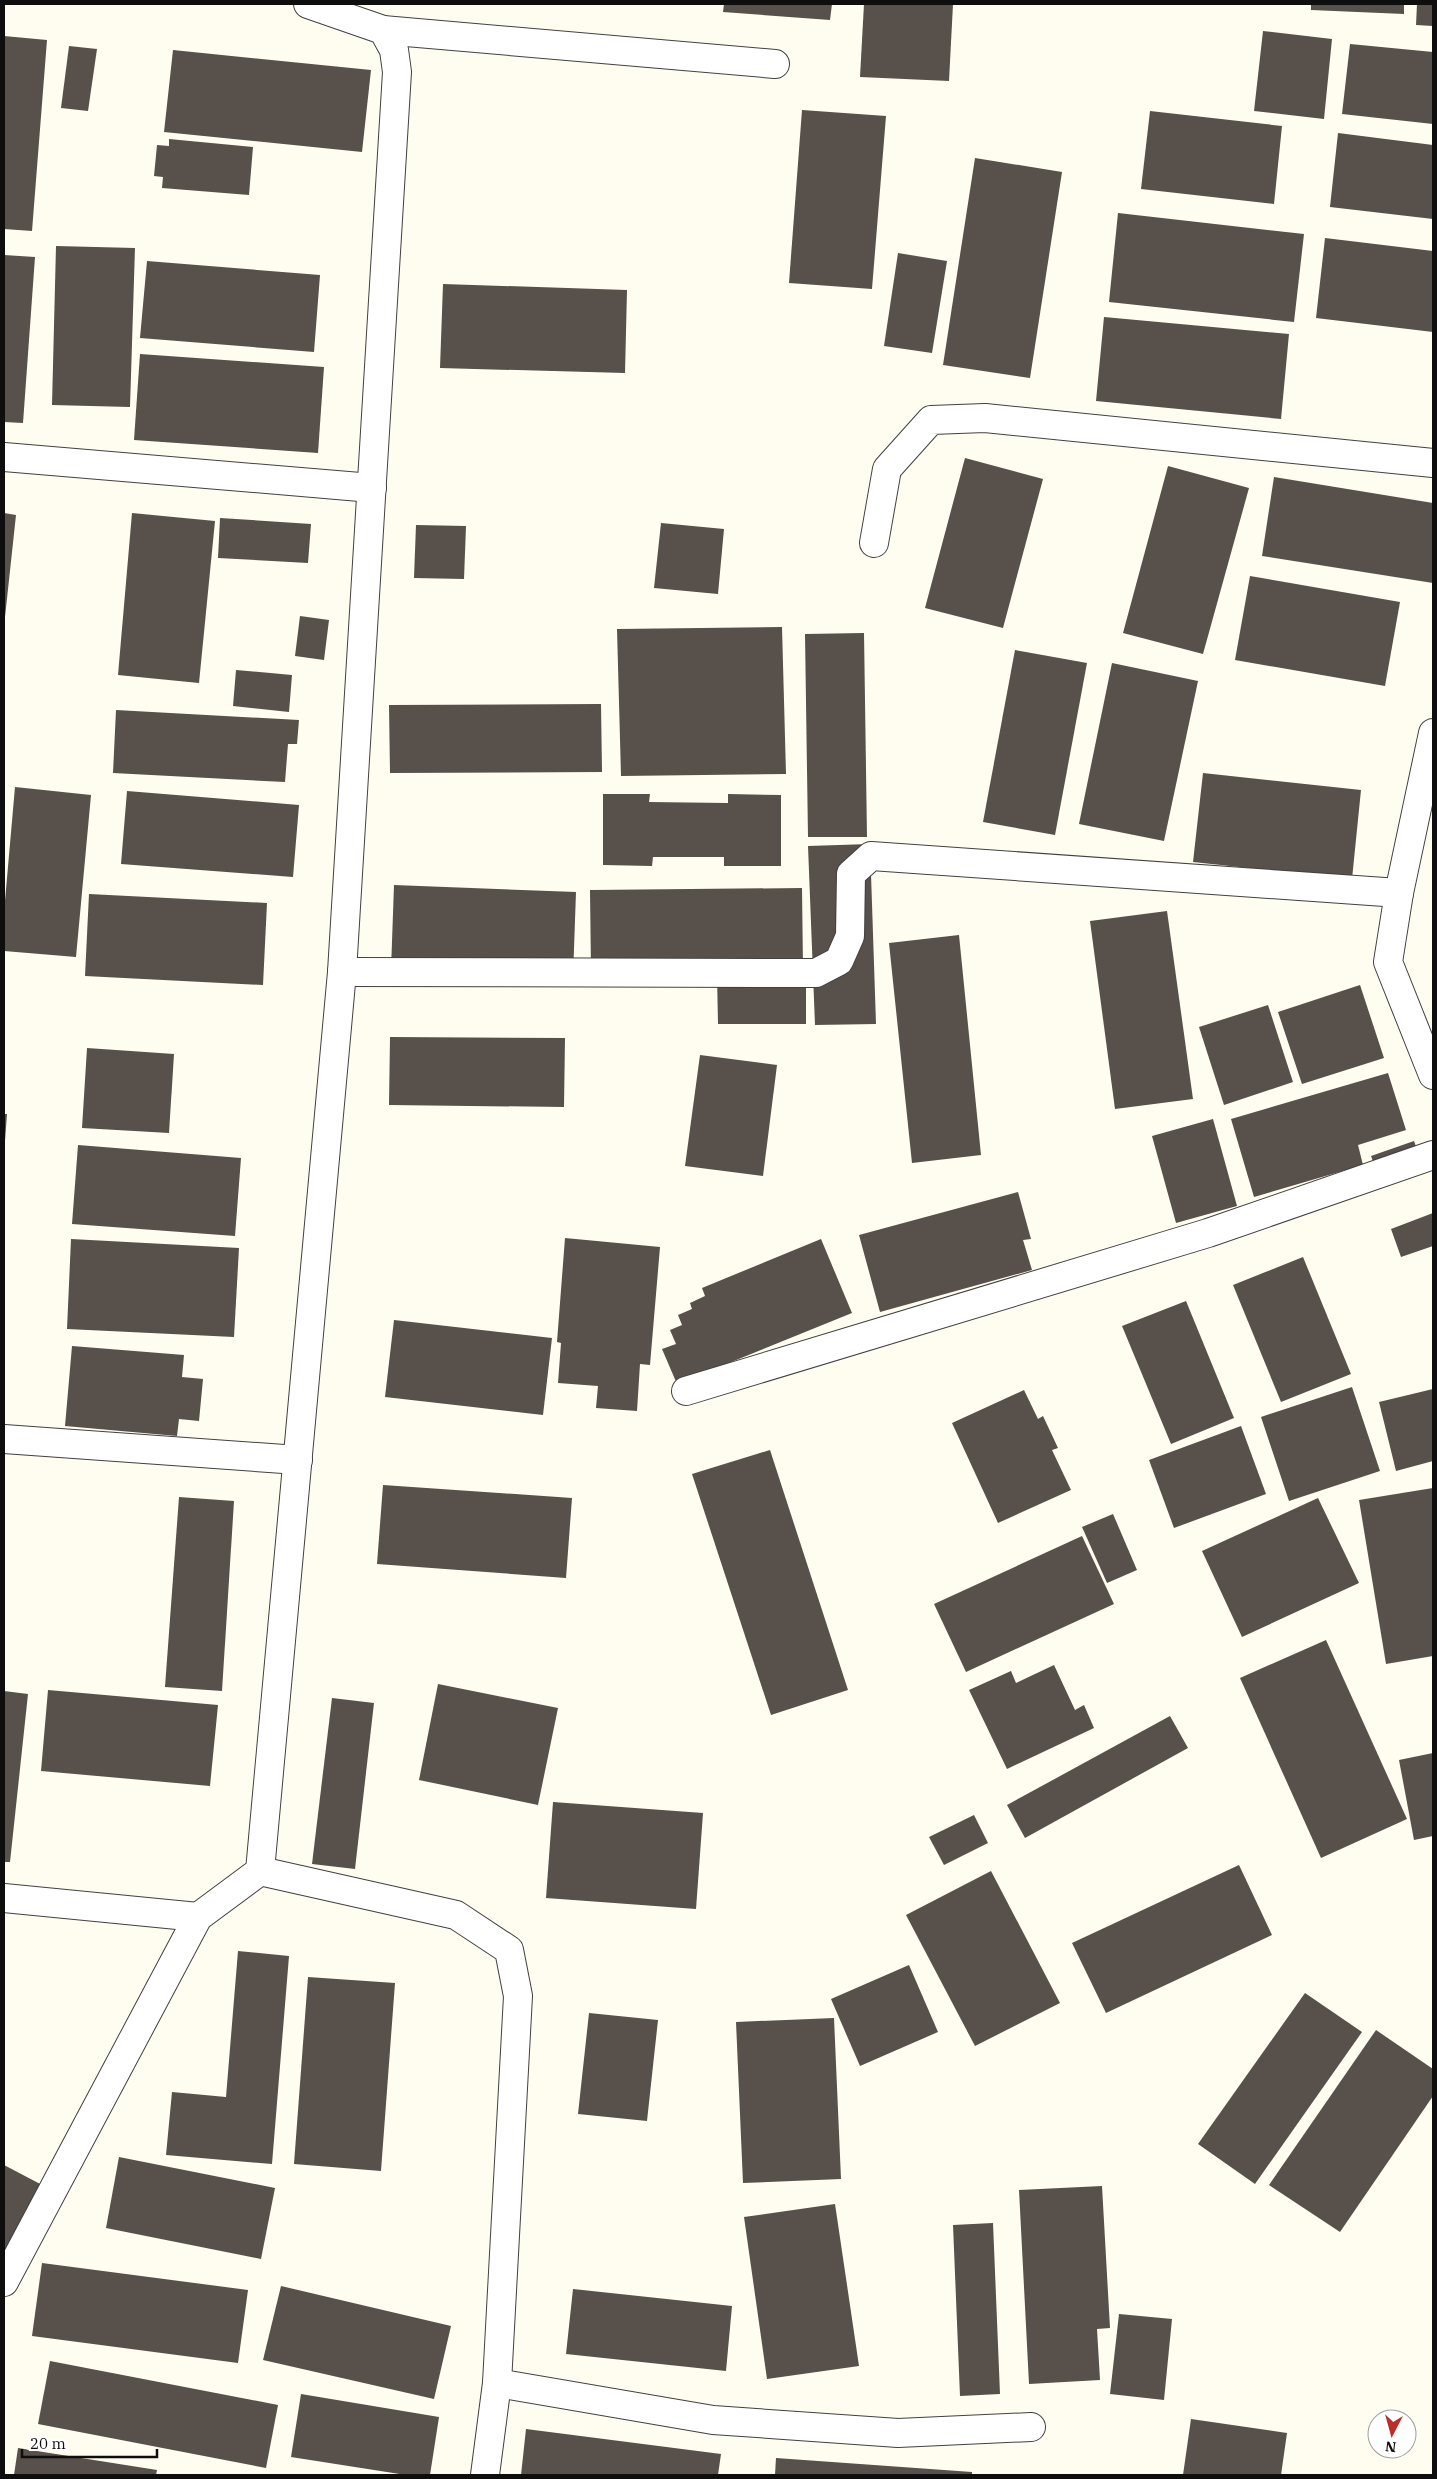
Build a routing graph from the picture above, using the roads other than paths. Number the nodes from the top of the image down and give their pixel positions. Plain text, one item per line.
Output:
1 (308, 4) edge
2 (383, 30) junction
3 (775, 64) dead end
4 (4, 457) edge
5 (1433, 464) edge
6 (372, 488) junction
7 (874, 543) dead end
8 (1433, 733) edge
9 (1399, 893) junction
10 (342, 972) junction
11 (1433, 1075) edge
12 (1433, 1155) edge
13 (686, 1391) dead end
14 (4, 1439) edge
15 (298, 1460) junction
16 (260, 1871) junction
17 (4, 1898) edge
18 (198, 1916) junction
19 (4, 2282) edge
20 (498, 2383) junction
21 (1031, 2427) dead end
22 (485, 2475) edge

1 - 2 street
2 - 3 street
2 - 6 street
4 - 6 street
5 - 7 street
6 - 10 street
8 - 9 street
9 - 10 street
9 - 11 street
10 - 15 street
12 - 13 street
14 - 15 street
15 - 16 street
16 - 18 street
16 - 20 street
17 - 18 street
18 - 19 street
20 - 21 street
20 - 22 street

